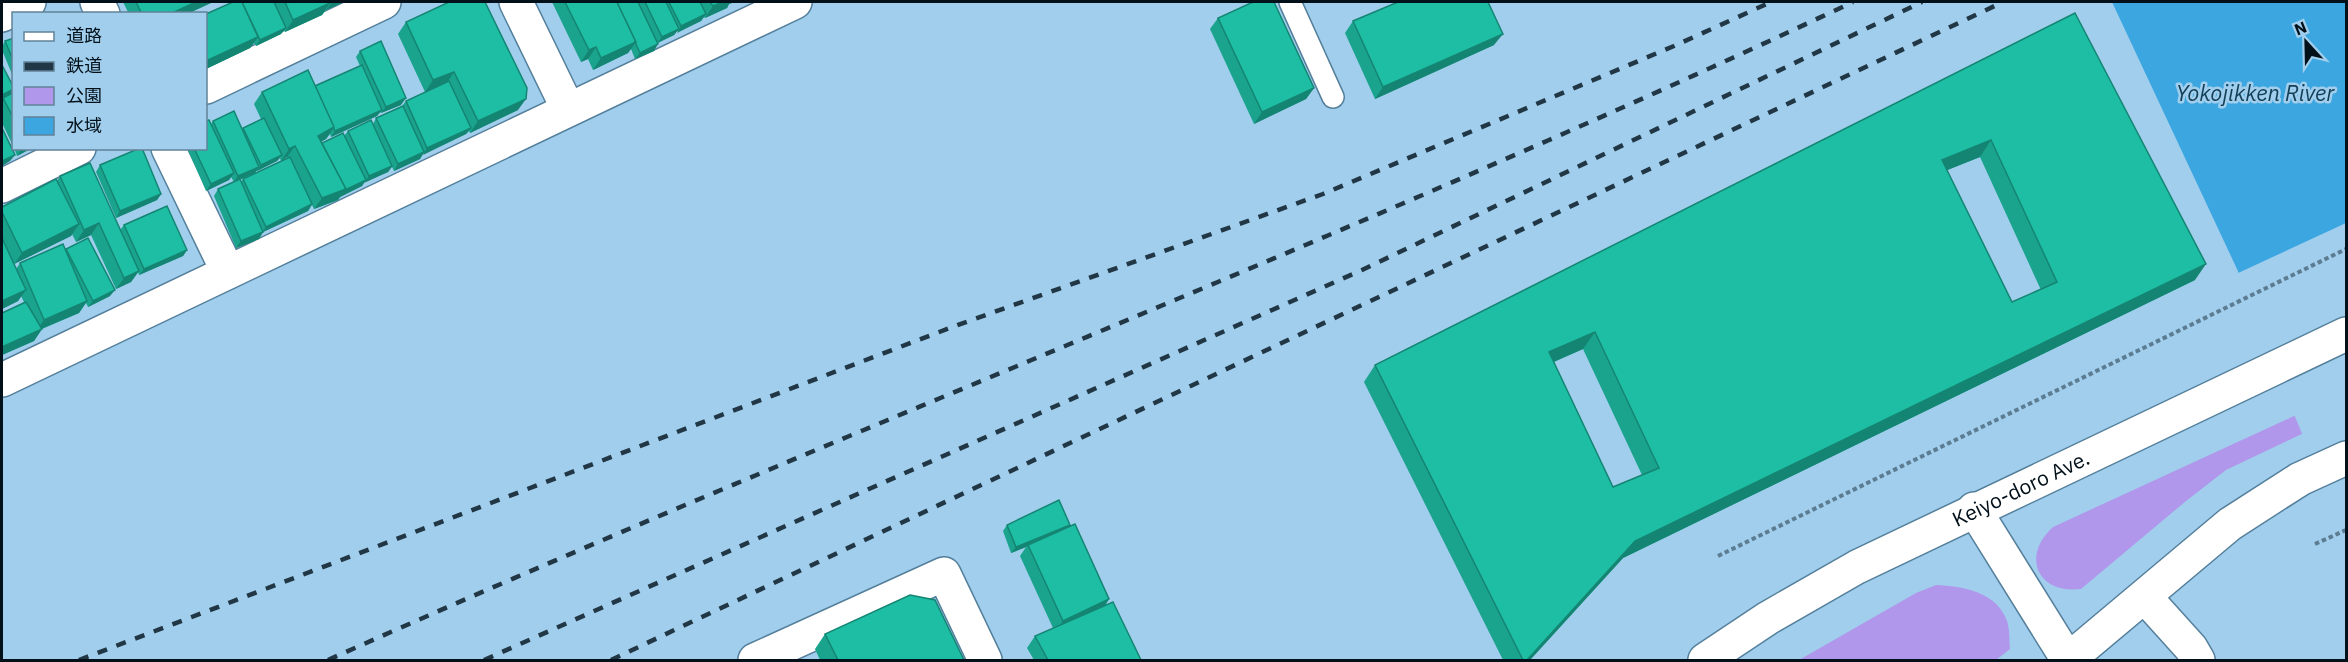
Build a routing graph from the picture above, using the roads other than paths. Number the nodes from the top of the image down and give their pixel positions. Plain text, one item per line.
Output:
1 (29, 2) edge
2 (384, 2) edge
3 (516, 2) edge
4 (795, 2) edge
5 (1290, 2) edge
6 (2, 15) edge
7 (207, 87) edge
8 (1333, 97) dead end
9 (568, 109) junction
10 (75, 150) edge
11 (169, 150) edge
12 (2, 186) edge
13 (228, 272) junction
14 (2346, 334) edge
15 (2, 380) edge
16 (2346, 458) edge
17 (1974, 509) junction
18 (2145, 597) junction
19 (755, 660) edge
20 (985, 660) edge
21 (1705, 660) edge
22 (2068, 660) edge
23 (2198, 660) edge

1 - 6 main road
2 - 7 main road
3 - 9 main road
4 - 9 main road
5 - 8 lane
9 - 13 main road
10 - 12 main road
11 - 13 main road
13 - 15 main road
14 - 17 main road, Keiyo-doro Ave.
16 - 18 main road
17 - 21 main road, Keiyo-doro Ave.
17 - 22 main road
18 - 22 main road
18 - 23 main road
19 - 20 main road

